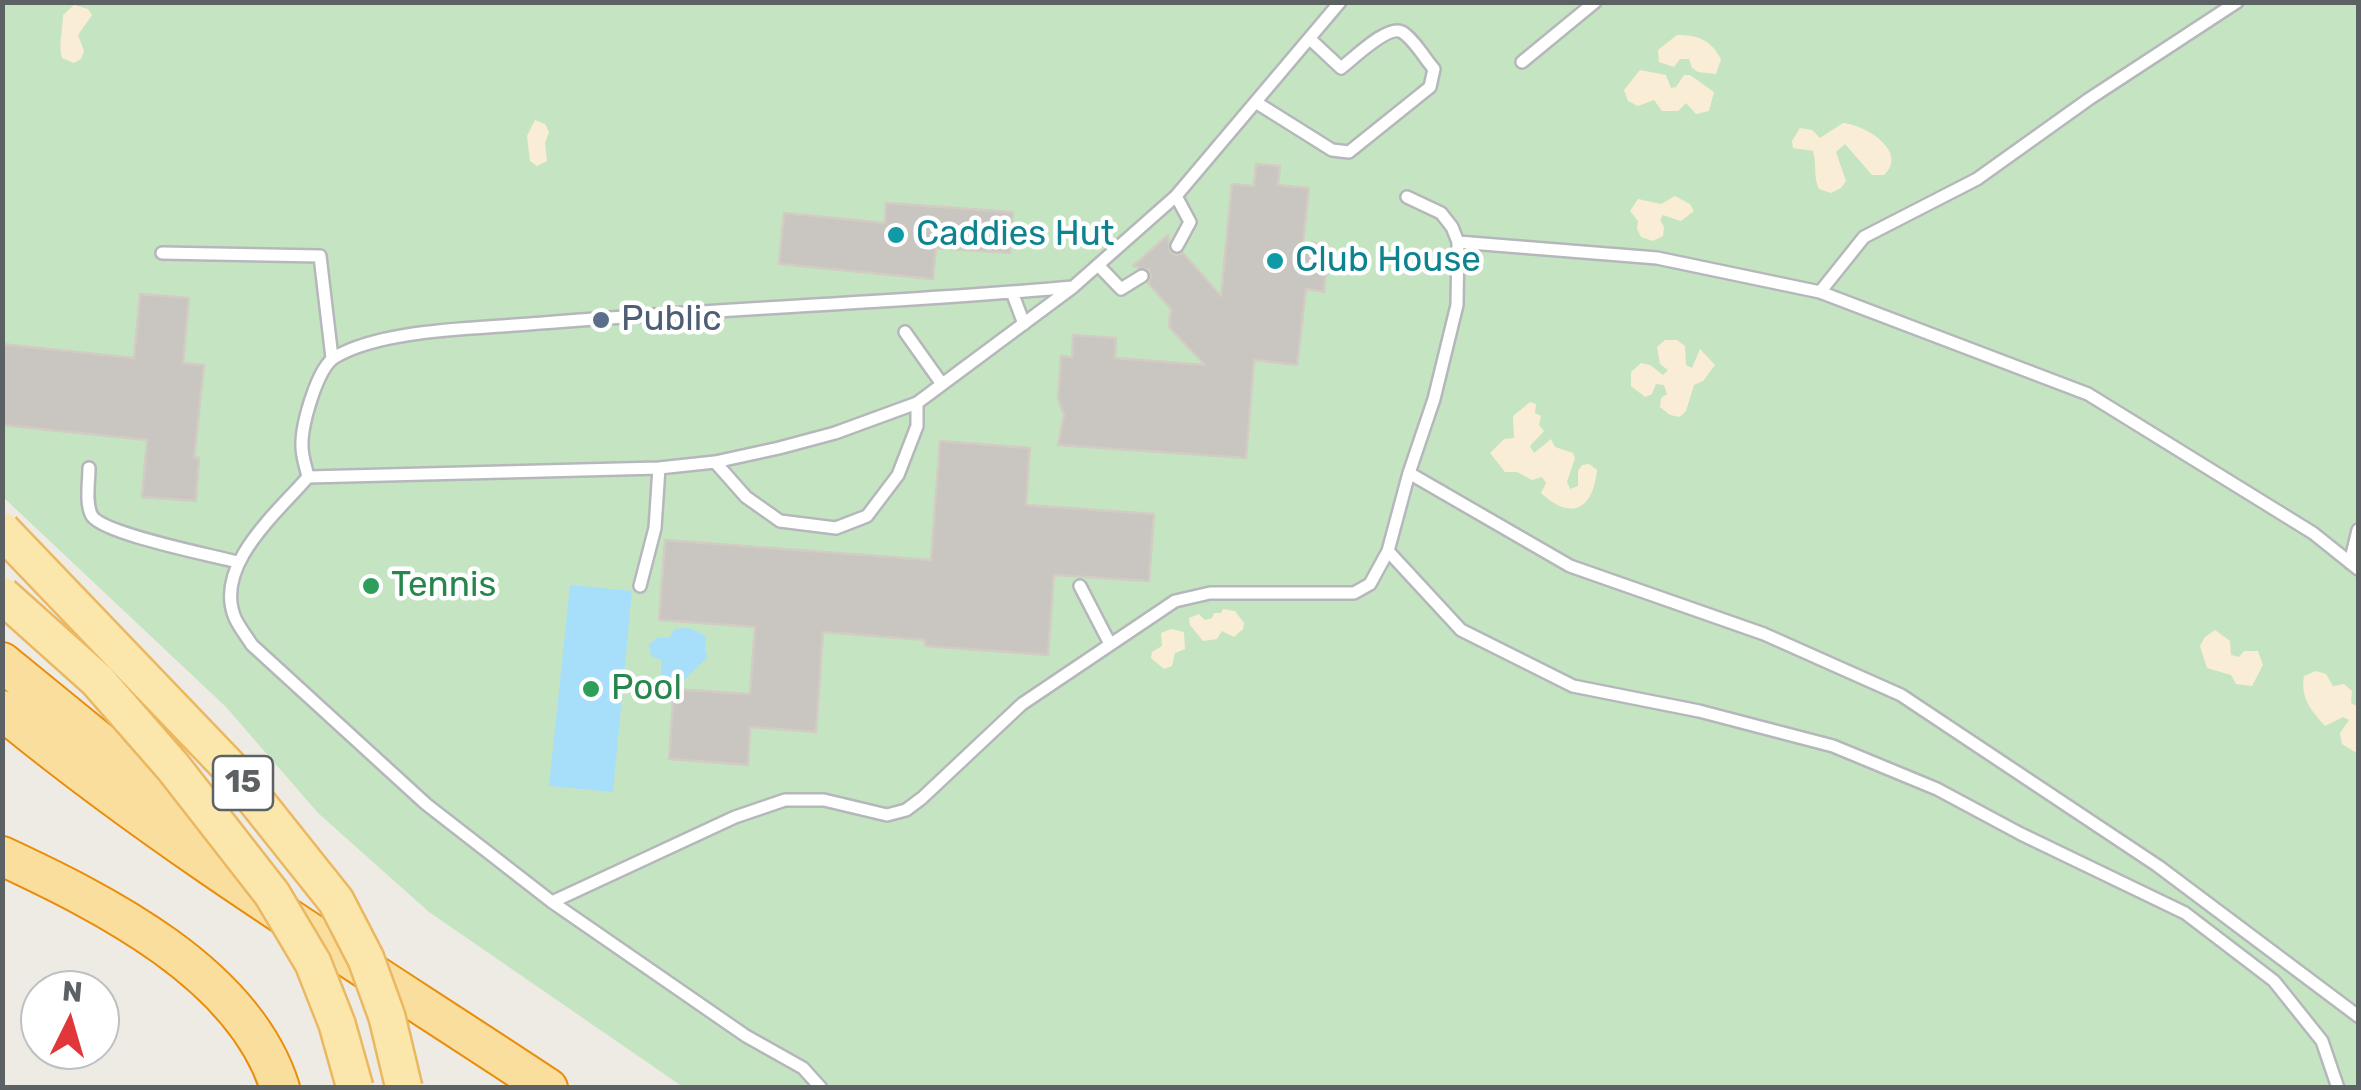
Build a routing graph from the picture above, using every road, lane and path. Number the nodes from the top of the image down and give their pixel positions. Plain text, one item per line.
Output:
1 (1340, 2) edge
2 (1596, 2) edge
3 (2237, 2) edge
4 (1310, 39) junction
5 (1522, 62) dead end
6 (1256, 103) junction
7 (1176, 196) junction
8 (1407, 197) dead end
9 (1458, 242) junction
10 (1177, 246) dead end
11 (162, 253) dead end
12 (1098, 265) junction
13 (1142, 276) dead end
14 (1073, 286) junction
15 (1012, 292) junction
16 (1820, 292) junction
17 (1024, 324) junction
18 (905, 332) dead end
19 (332, 358) junction
20 (942, 384) junction
21 (917, 404) junction
22 (715, 462) junction
23 (89, 468) dead end
24 (659, 468) junction
25 (1409, 473) junction
26 (308, 477) junction
27 (2, 530) edge
28 (2358, 530) edge
29 (1388, 551) junction
30 (237, 562) junction
31 (2354, 566) edge
32 (640, 586) dead end
33 (1080, 586) dead end
34 (2, 595) edge
35 (2, 638) edge
36 (1110, 644) junction
37 (2, 662) edge
38 (2, 710) edge
39 (173, 767) junction
40 (2, 856) edge
41 (213, 867) junction
42 (552, 902) junction
43 (2358, 1016) edge
44 (280, 1088) edge
45 (355, 1088) edge
46 (404, 1088) edge
47 (548, 1088) edge
48 (821, 1088) edge
49 (2338, 1088) edge

1 - 4 lane
2 - 5 lane
3 - 16 lane
4 - 6 lane
4 - 6 lane
6 - 7 lane
7 - 10 lane
7 - 12 lane
8 - 9 lane
9 - 16 lane
9 - 25 lane
11 - 19 lane
12 - 13 lane
12 - 14 lane
14 - 15 lane
14 - 17 lane
15 - 17 lane
15 - 19 lane
16 - 31 lane
17 - 20 lane
18 - 20 lane
19 - 26 lane
20 - 21 lane
21 - 22 lane
21 - 22 lane
22 - 24 lane
23 - 30 lane
24 - 26 lane
24 - 32 lane
25 - 29 lane
25 - 43 lane
26 - 30 lane
27 - 46 main road, 15, bridge
28 - 31 lane
29 - 36 lane
29 - 49 lane
30 - 42 lane
33 - 36 lane
34 - 39 main road, 15, bridge
35 - 39 highway, bridge
36 - 42 lane
37 - 41 highway
38 - 41 highway
39 - 45 main road, 15, bridge
40 - 44 highway
41 - 47 highway
42 - 48 lane

